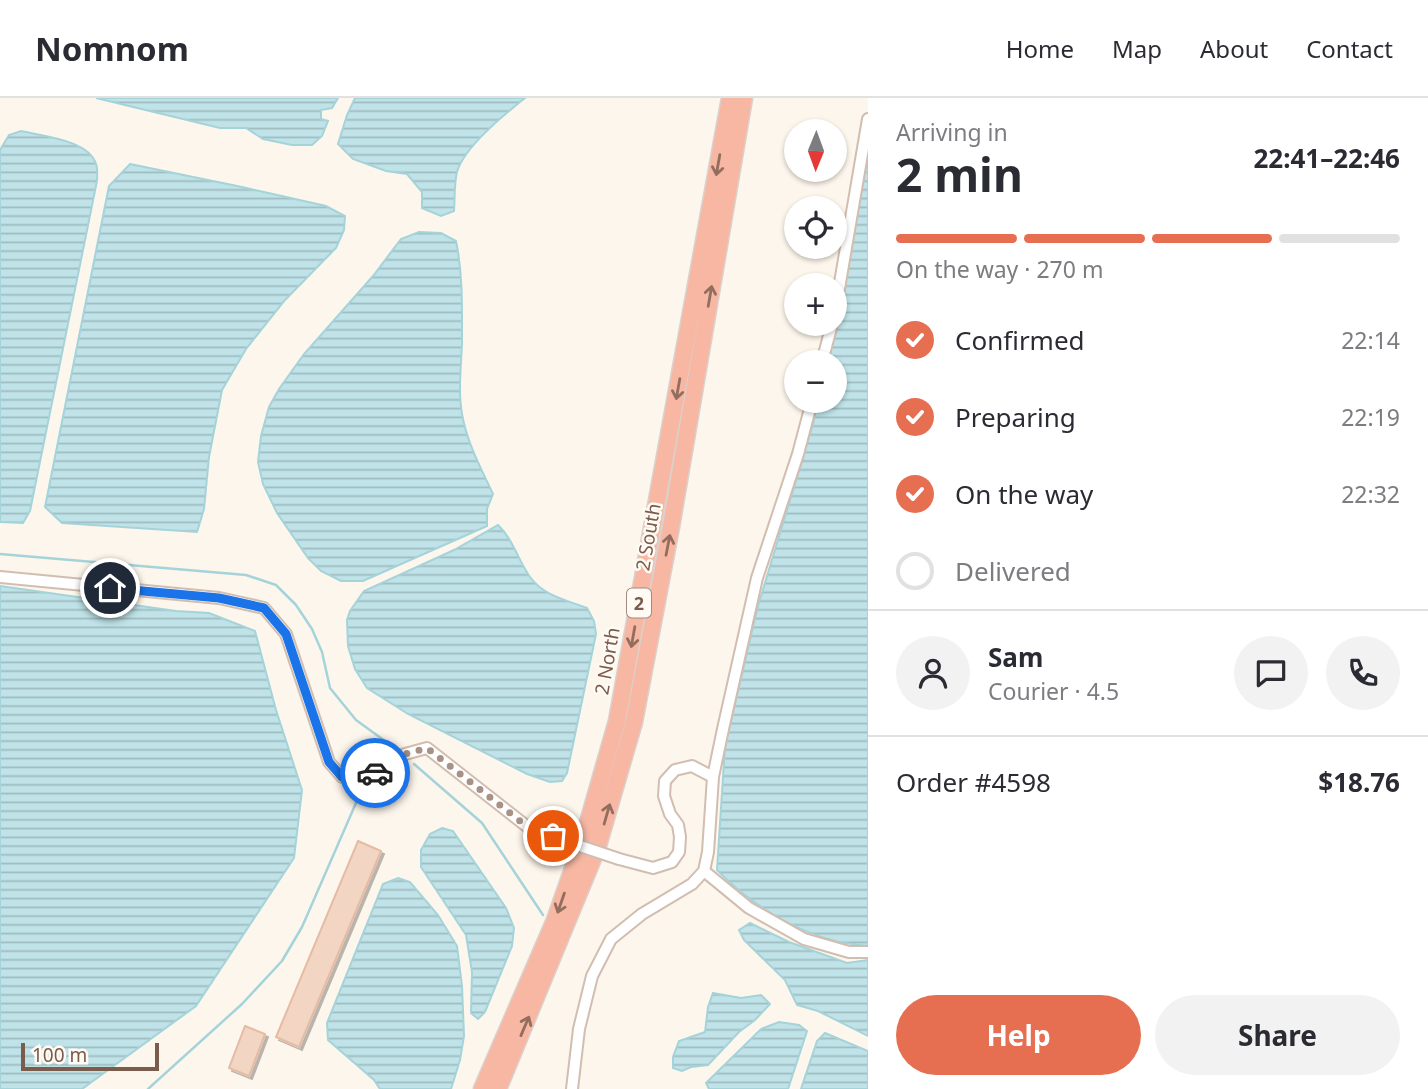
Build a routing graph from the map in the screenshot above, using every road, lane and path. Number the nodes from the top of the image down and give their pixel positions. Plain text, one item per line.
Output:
1 (730, 98) edge
2 (744, 98) edge
3 (868, 119) edge
4 (842, 273) edge
5 (809, 413) edge
6 (0, 577) edge
7 (713, 777) junction
8 (705, 871) junction
9 (868, 952) edge
10 (482, 1089) edge
11 (498, 1089) edge
12 (572, 1089) edge

1 -> 10 highway, 2 North / 2
11 -> 2 highway, 2 South / 2
3 - 4 street
5 - 7 street
6 - 7 street, bridge
7 - 8 street
8 - 9 street
8 - 12 street

